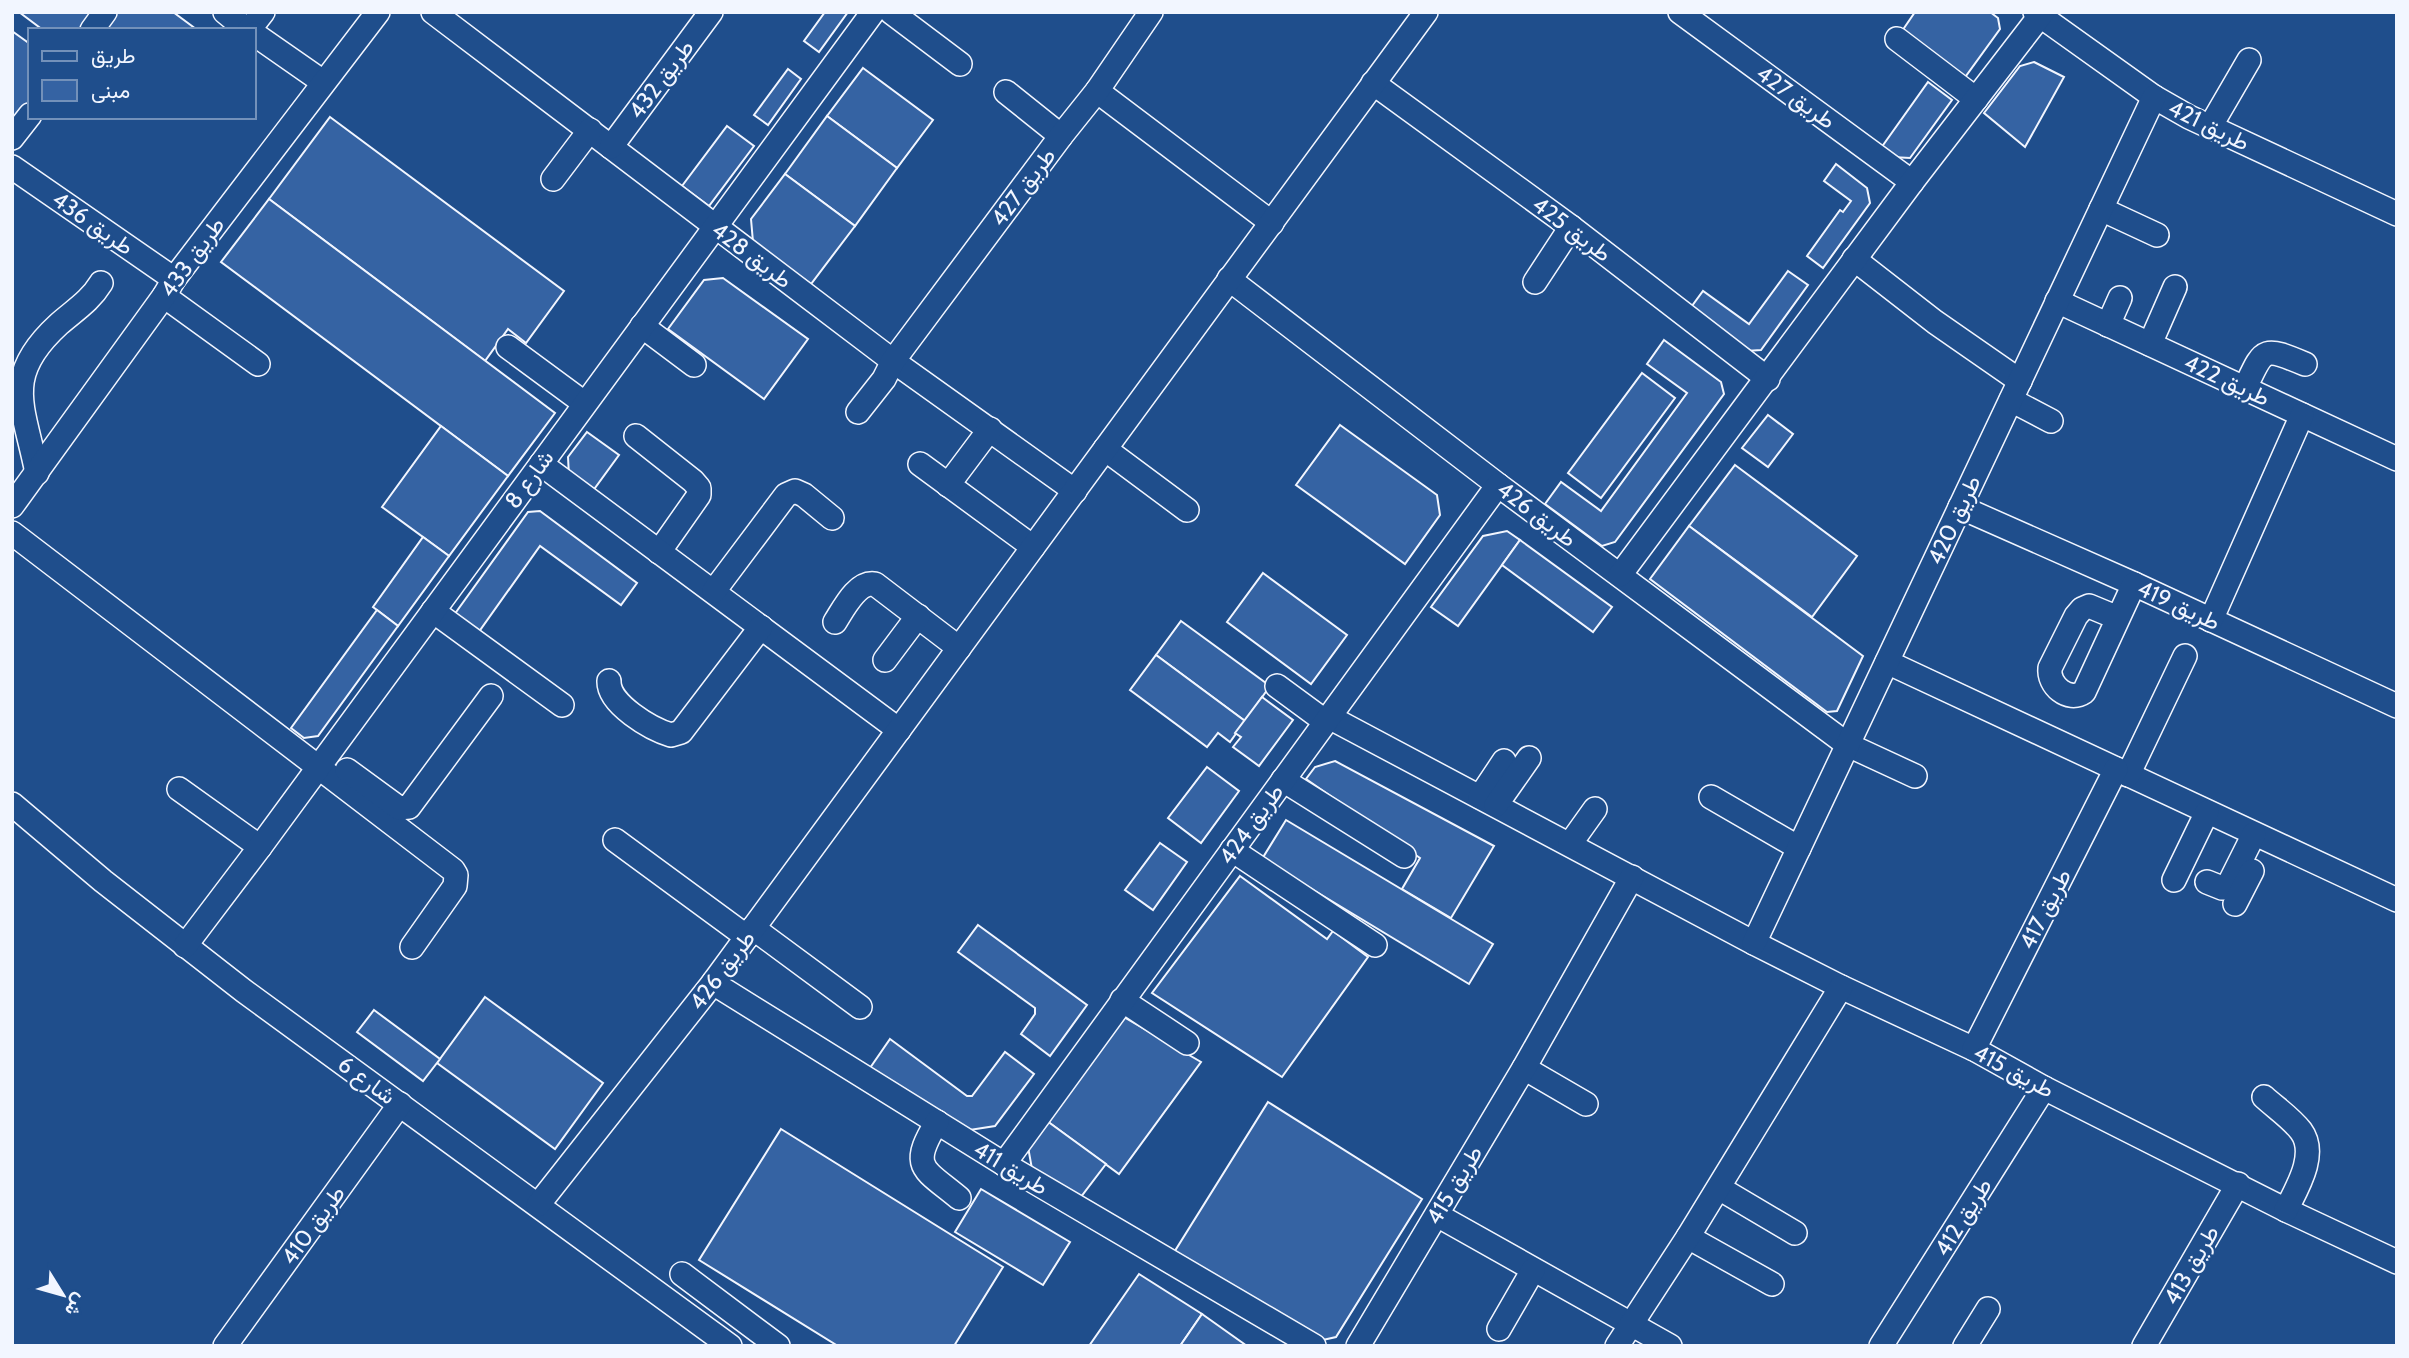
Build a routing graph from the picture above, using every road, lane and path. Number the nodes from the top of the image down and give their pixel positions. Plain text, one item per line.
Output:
1 (105, 12) edge
2 (263, 12) edge
3 (378, 12) edge
4 (433, 12) edge
5 (711, 12) edge
6 (873, 12) edge
7 (891, 12) edge
8 (1426, 12) edge
9 (1680, 12) edge
10 (226, 13) edge
11 (2039, 14) edge
12 (1141, 16) edge
13 (93, 28) edge
14 (215, 28) edge
15 (245, 28) edge
16 (250, 28) edge
17 (256, 35) edge
18 (1897, 39) dead end
19 (2249, 60) dead end
20 (960, 64) dead end
21 (323, 82) junction
22 (1373, 83) junction
23 (1097, 91) junction
24 (1006, 92) dead end
25 (2154, 97) junction
26 (1976, 99) junction
27 (28, 118) edge
28 (2210, 127) junction
29 (590, 130) junction
30 (1061, 136) junction
31 (12, 138) edge
32 (611, 146) junction
33 (12, 167) edge
34 (553, 179) dead end
35 (1912, 181) junction
36 (2101, 208) junction
37 (2396, 212) edge
38 (1272, 223) junction
39 (714, 227) junction
40 (1571, 228) junction
41 (2157, 235) dead end
42 (1854, 260) junction
43 (1229, 279) junction
44 (1535, 282) dead end
45 (102, 283) dead end
46 (169, 287) junction
47 (2175, 287) dead end
48 (2120, 298) dead end
49 (2057, 301) junction
50 (2108, 325) junction
51 (642, 326) junction
52 (2150, 344) junction
53 (508, 347) dead end
54 (893, 361) junction
55 (258, 364) dead end
56 (2305, 364) dead end
57 (694, 365) dead end
58 (1768, 379) junction
59 (2245, 388) junction
60 (2015, 391) junction
61 (584, 403) junction
62 (858, 412) dead end
63 (2302, 415) junction
64 (2051, 421) dead end
65 (990, 429) junction
66 (636, 436) dead end
67 (1108, 445) junction
68 (2397, 459) edge
69 (541, 464) junction
70 (920, 464) dead end
71 (1156, 474) dead end
72 (25, 478) edge
73 (948, 485) junction
74 (1498, 485) junction
75 (1075, 491) junction
76 (12, 506) edge
77 (1960, 507) junction
78 (1186, 510) dead end
79 (832, 517) dead end
80 (12, 533) edge
81 (1033, 547) junction
82 (659, 552) junction
83 (1620, 575) junction
84 (2134, 584) junction
85 (714, 591) junction
86 (433, 611) junction
87 (918, 616) junction
88 (2118, 618) dead end
89 (2211, 620) junction
90 (835, 622) dead end
91 (761, 627) junction
92 (959, 648) junction
93 (2185, 656) dead end
94 (885, 660) dead end
95 (1887, 662) junction
96 (609, 681) dead end
97 (1277, 685) dead end
98 (491, 696) dead end
99 (562, 705) dead end
100 (2397, 706) edge
101 (1328, 720) junction
102 (899, 730) junction
103 (1848, 745) junction
104 (1529, 758) dead end
105 (1504, 761) dead end
106 (323, 762) junction
107 (2122, 772) junction
108 (1915, 776) dead end
109 (1283, 780) junction
110 (179, 789) dead end
111 (1711, 797) dead end
112 (1488, 801) junction
113 (12, 804) edge
114 (1595, 809) dead end
115 (2207, 811) junction
116 (2261, 837) junction
117 (615, 840) dead end
118 (1570, 844) junction
119 (260, 848) junction
120 (1799, 849) junction
121 (1232, 850) junction
122 (1404, 856) dead end
123 (1632, 877) junction
124 (2174, 880) dead end
125 (2207, 882) dead end
126 (2397, 900) edge
127 (2235, 904) dead end
128 (750, 933) junction
129 (1754, 943) junction
130 (185, 946) junction
131 (1375, 946) dead end
132 (412, 947) dead end
133 (713, 983) junction
134 (1841, 987) junction
135 (1122, 1000) junction
136 (860, 1007) dead end
137 (1187, 1043) dead end
138 (1975, 1049) junction
139 (1524, 1068) junction
140 (2044, 1088) junction
141 (2264, 1097) dead end
142 (400, 1104) junction
143 (1586, 1104) dead end
144 (937, 1122) junction
145 (1004, 1164) junction
146 (2238, 1184) junction
147 (1719, 1188) junction
148 (960, 1198) dead end
149 (538, 1205) junction
150 (2286, 1210) junction
151 (1437, 1215) junction
152 (1795, 1233) dead end
153 (1688, 1237) junction
154 (2397, 1262) edge
155 (1533, 1270) junction
156 (682, 1274) dead end
157 (1772, 1284) dead end
158 (1988, 1309) dead end
159 (1631, 1323) junction
160 (1499, 1329) dead end
161 (710, 1337) edge
162 (1283, 1339) edge
163 (225, 1346) edge
164 (730, 1346) edge
165 (778, 1346) edge
166 (1314, 1346) edge
167 (1358, 1346) edge
168 (1617, 1346) edge
169 (1670, 1346) edge
170 (1881, 1346) edge
171 (1965, 1346) edge
172 (2144, 1346) edge

1 - 13 street
2 - 16 street
3 - 21 street, طريق 433
4 - 29 street, طريق 428
5 - 32 street, طريق 432
6 - 39 street, شارع 8
7 - 20 street
8 - 22 street, طريق 426
9 - 35 street, طريق 427
10 - 14 street
10 - 15 street
11 - 25 street, طريق 421
11 - 26 street
12 - 23 street, طريق 427
17 - 21 street
18 - 26 street
19 - 28 street
21 - 46 street, طريق 433
22 - 38 street, طريق 426
22 - 40 street, طريق 425
23 - 30 street, طريق 427
23 - 38 street
24 - 30 street
25 - 28 street, طريق 421
25 - 36 street, طريق 420
26 - 35 street
27 - 31 street
28 - 37 street, طريق 421
29 - 32 street, طريق 428
29 - 34 street
30 - 54 street, طريق 427
32 - 39 street, طريق 428
33 - 46 street, طريق 436
35 - 42 street
36 - 41 street
36 - 49 street, طريق 420
38 - 43 street, طريق 426
39 - 51 street, شارع 8
39 - 54 street, طريق 428
40 - 44 street
40 - 58 street, طريق 425
42 - 58 street
42 - 60 street
43 - 67 street, طريق 426
43 - 74 street, طريق 426
45 - 72 street
46 - 55 street, طريق 436
46 - 72 street, طريق 433
47 - 52 street
48 - 50 street
49 - 50 street, طريق 422
49 - 60 street, طريق 420
50 - 52 street, طريق 422
51 - 57 street
51 - 61 street, شارع 8
52 - 59 street, طريق 422
53 - 61 street
54 - 62 street, طريق 427
54 - 65 street, طريق 428
56 - 59 street
58 - 83 street
59 - 63 street, طريق 422
60 - 64 street
60 - 77 street, طريق 420
61 - 69 street, شارع 8
63 - 68 street, طريق 422
63 - 89 street
65 - 73 street
65 - 75 street, طريق 428
66 - 82 street
67 - 71 street
67 - 75 street, طريق 426
67 - 78 street
69 - 82 street
69 - 86 street, شارع 8
70 - 73 street
72 - 76 street, طريق 433
73 - 81 street
74 - 83 street, طريق 426
74 - 101 street, طريق 424
75 - 81 street, طريق 426
77 - 84 street, طريق 419
77 - 95 street, طريق 420
79 - 85 street
80 - 106 street
81 - 92 street, طريق 426
82 - 85 street
83 - 103 street, طريق 426
84 - 88 street
84 - 89 street, طريق 419
85 - 91 street
86 - 99 street
86 - 106 street, شارع 8
87 - 90 street
87 - 92 street
87 - 94 street
89 - 100 street, طريق 419
91 - 96 street
91 - 102 street
92 - 102 street, طريق 426
93 - 107 street, طريق 417
95 - 103 street, طريق 420
95 - 107 street
97 - 101 street, طريق 415
98 - 106 street
101 - 109 street, طريق 424
101 - 112 street, طريق 415
102 - 128 street, طريق 426
103 - 108 street, طريق 426
103 - 120 street, طريق 420
104 - 112 street
105 - 112 street
106 - 119 street, شارع 8
106 - 132 street
107 - 115 street
107 - 138 street, طريق 417
109 - 121 street, طريق 424
109 - 122 street
110 - 119 street
111 - 120 street
112 - 118 street, طريق 415
113 - 130 street, شارع 6
114 - 118 street
115 - 116 street
115 - 124 street
116 - 125 street
116 - 126 street
116 - 127 street
117 - 128 street
118 - 123 street, طريق 415
119 - 130 street, شارع 8
120 - 129 street, طريق 420
121 - 131 street
121 - 135 street, طريق 424
123 - 129 street, طريق 415
123 - 139 street, طريق 415
128 - 133 street, طريق 426
128 - 136 street
129 - 134 street, طريق 415
130 - 142 street, شارع 6
133 - 144 street, طريق 411
133 - 149 street, طريق 426
134 - 138 street, طريق 415
134 - 147 street
135 - 137 street
135 - 145 street, طريق 424
138 - 140 street, طريق 415
139 - 143 street
139 - 151 street, طريق 415
140 - 146 street, طريق 415
140 - 170 street, طريق 412
141 - 150 street
142 - 149 street, شارع 6
142 - 163 street, طريق 410
144 - 145 street, طريق 411
144 - 148 street
145 - 162 street, طريق 411
146 - 150 street, طريق 415
146 - 172 street, طريق 413
147 - 152 street
147 - 153 street
149 - 161 street, شارع 6
150 - 154 street, طريق 415
151 - 155 street
151 - 167 street, طريق 415
153 - 157 street
153 - 159 street
155 - 159 street
155 - 160 street
156 - 165 street
158 - 171 street
159 - 168 street
159 - 169 street
161 - 164 street, شارع 6
162 - 166 street, طريق 411

